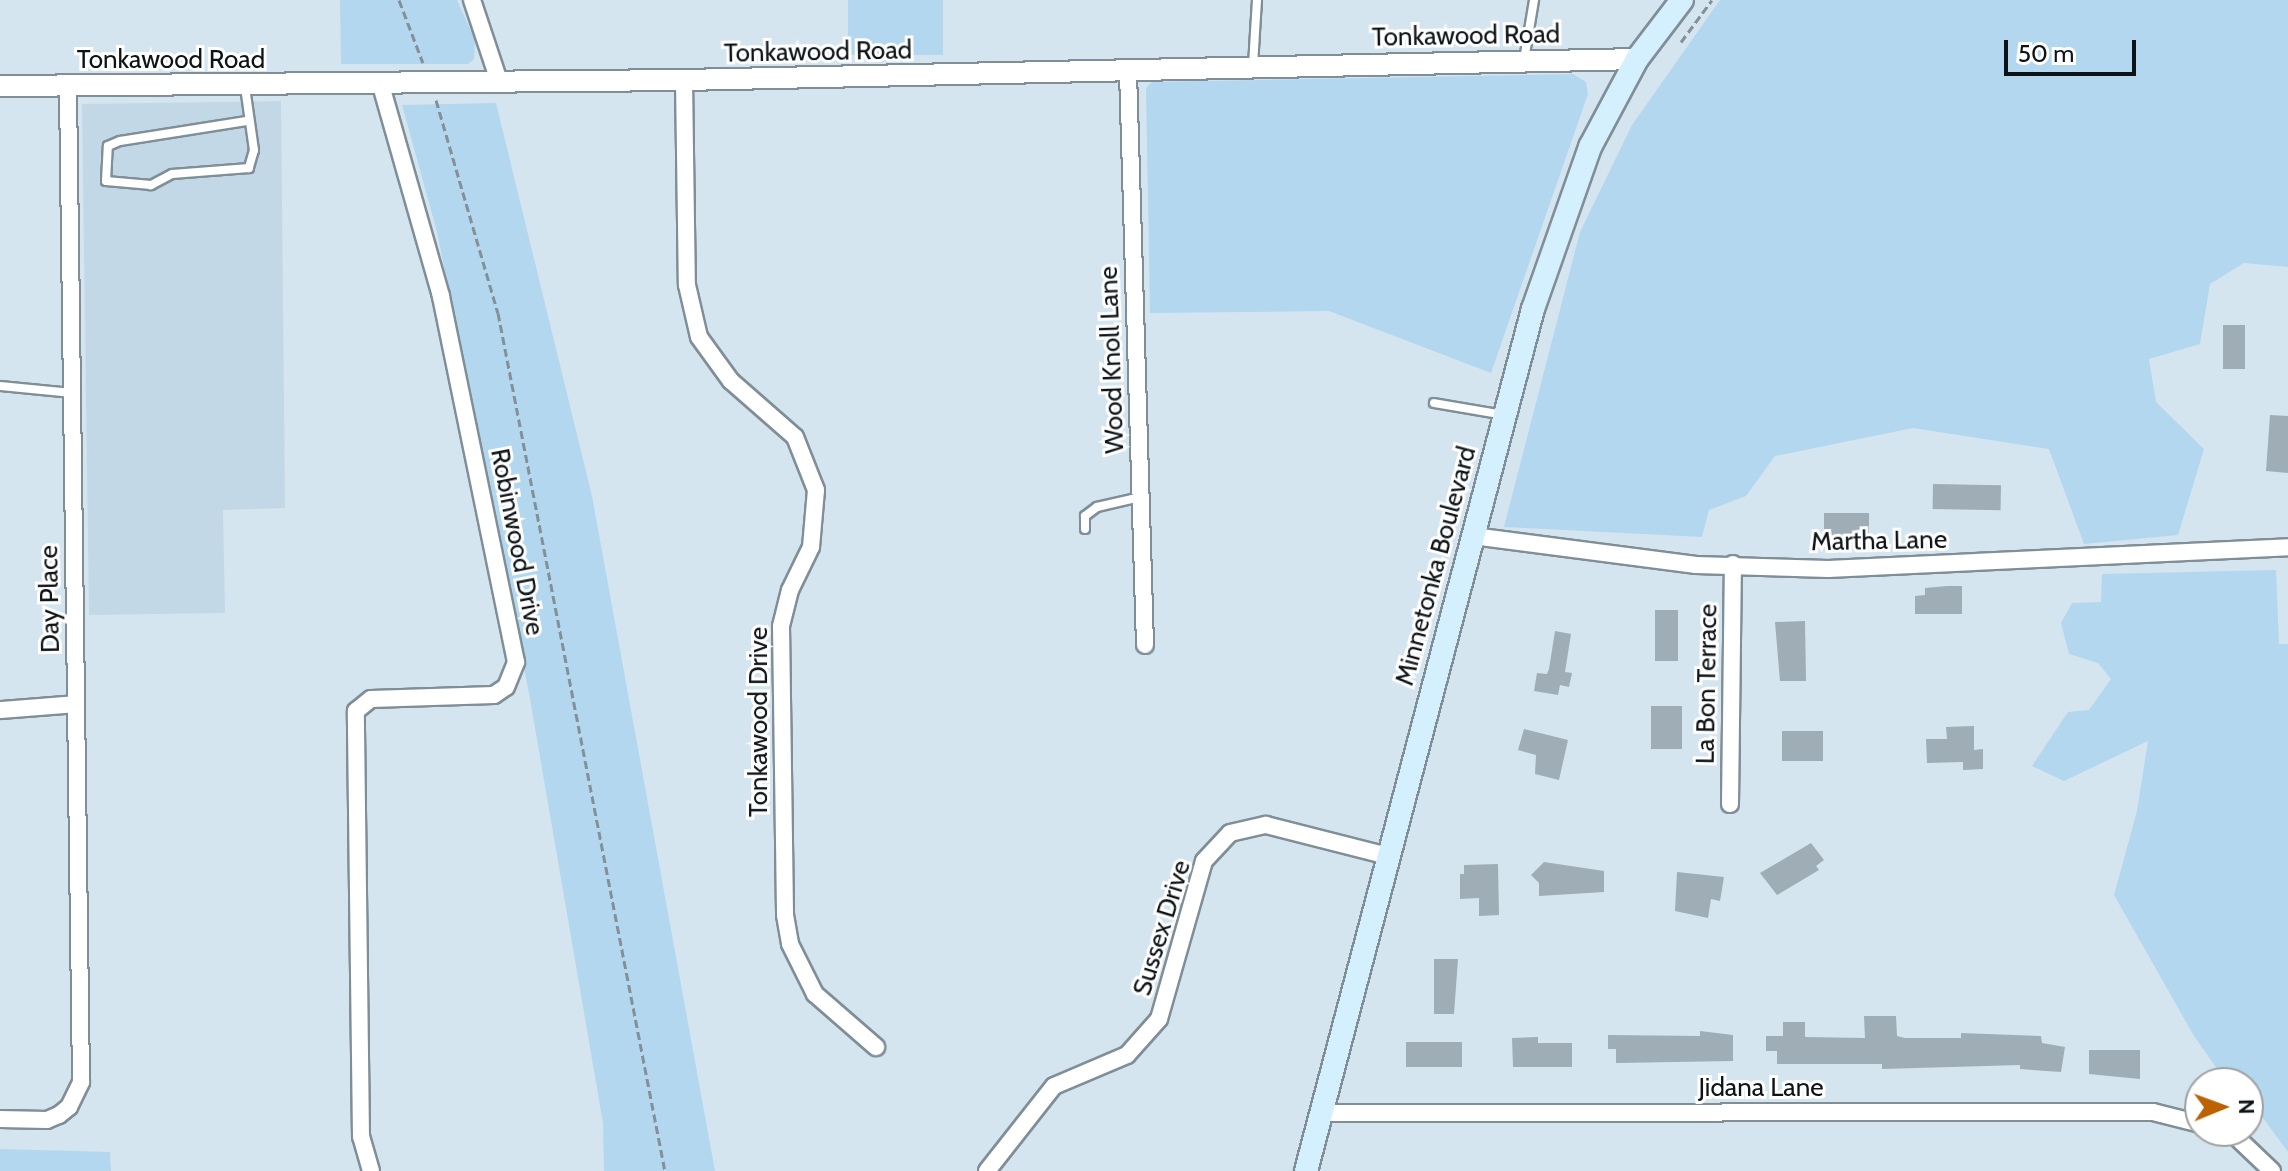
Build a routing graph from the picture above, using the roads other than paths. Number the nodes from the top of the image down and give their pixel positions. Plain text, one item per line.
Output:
1 (472, 0) edge
2 (1257, 0) edge
3 (1534, 0) edge
4 (1682, 0) edge
5 (1637, 59) junction
6 (1524, 61) junction
7 (1253, 66) junction
8 (1128, 72) junction
9 (684, 80) junction
10 (499, 81) junction
11 (381, 85) junction
12 (0, 86) edge
13 (68, 87) junction
14 (245, 87) junction
15 (246, 121) junction
16 (0, 386) edge
17 (71, 393) junction
18 (1434, 403) dead end
19 (1505, 415) junction
20 (1140, 497) junction
21 (1085, 529) dead end
22 (1473, 536) junction
23 (2288, 547) edge
24 (1733, 564) junction
25 (1145, 645) dead end
26 (76, 704) junction
27 (0, 710) edge
28 (1730, 804) dead end
29 (1388, 856) junction
30 (876, 1047) dead end
31 (1321, 1113) junction
32 (0, 1119) edge
33 (2184, 1120) edge
34 (2247, 1147) edge
35 (371, 1171) edge
36 (987, 1171) edge
37 (1306, 1171) edge
38 (2272, 1171) edge

1 - 10 street
2 - 7 lane
3 - 6 lane
4 - 5 main road, Minnetonka Boulevard
5 - 6 street, Tonkawood Road
5 - 19 main road, Minnetonka Boulevard
6 - 7 street, Tonkawood Road
7 - 8 street, Tonkawood Road
8 - 9 street, Tonkawood Road
8 - 20 street, Wood Knoll Lane
9 - 10 street, Tonkawood Road
9 - 30 street, Tonkawood Drive
10 - 11 street, Tonkawood Road
11 - 14 street, Tonkawood Road
11 - 35 street, Robinwood Drive
12 - 13 street, Tonkawood Road
13 - 14 street, Tonkawood Road
13 - 17 street, Day Place
14 - 15 lane
15 - 15 lane
16 - 17 lane
17 - 26 street, Day Place
18 - 19 lane
19 - 22 main road, Minnetonka Boulevard
20 - 21 lane
20 - 25 street, Wood Knoll Lane
22 - 24 street, Martha Lane
22 - 29 main road, Minnetonka Boulevard
23 - 24 street, Martha Lane
24 - 28 street, La Bon Terrace
26 - 27 street
26 - 32 street, Day Place
29 - 31 main road, Minnetonka Boulevard
29 - 36 street, Sussex Drive
31 - 33 street, Jidana Lane
31 - 37 main road, Minnetonka Boulevard
34 - 38 street

